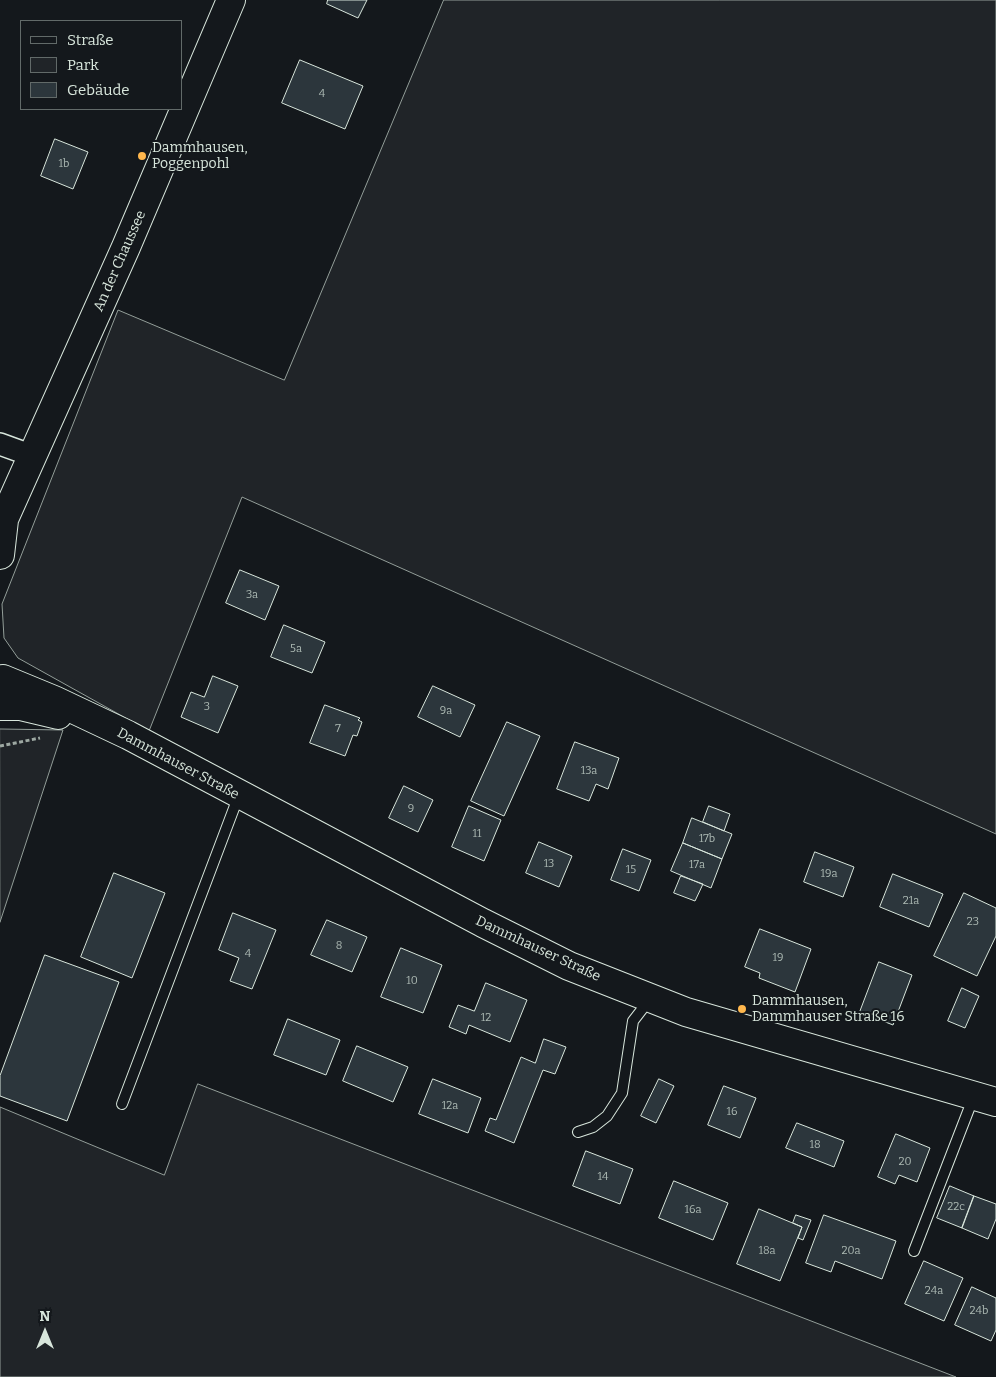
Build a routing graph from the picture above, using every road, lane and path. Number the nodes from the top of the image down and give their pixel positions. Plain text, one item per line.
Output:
1 (231, 0) edge
2 (0, 444) edge
3 (33, 456) junction
4 (2, 524) edge
5 (0, 555) edge
6 (1, 682) edge
7 (0, 706) edge
8 (108, 727) junction
9 (239, 795) junction
10 (650, 998) junction
11 (985, 1099) edge
12 (122, 1104) dead end
13 (578, 1132) dead end
14 (914, 1251) dead end

1 - 3 street, An der Chaussee
2 - 3 street
3 - 4 street, An der Chaussee
4 - 5 street, An der Chaussee
6 - 8 street, Dammhauser Straße
7 - 8 street, Dammhauser Straße
8 - 9 street, Dammhauser Straße
9 - 10 street, Dammhauser Straße
9 - 12 lane
10 - 11 street, Dammhauser Straße
10 - 13 lane
11 - 14 lane

